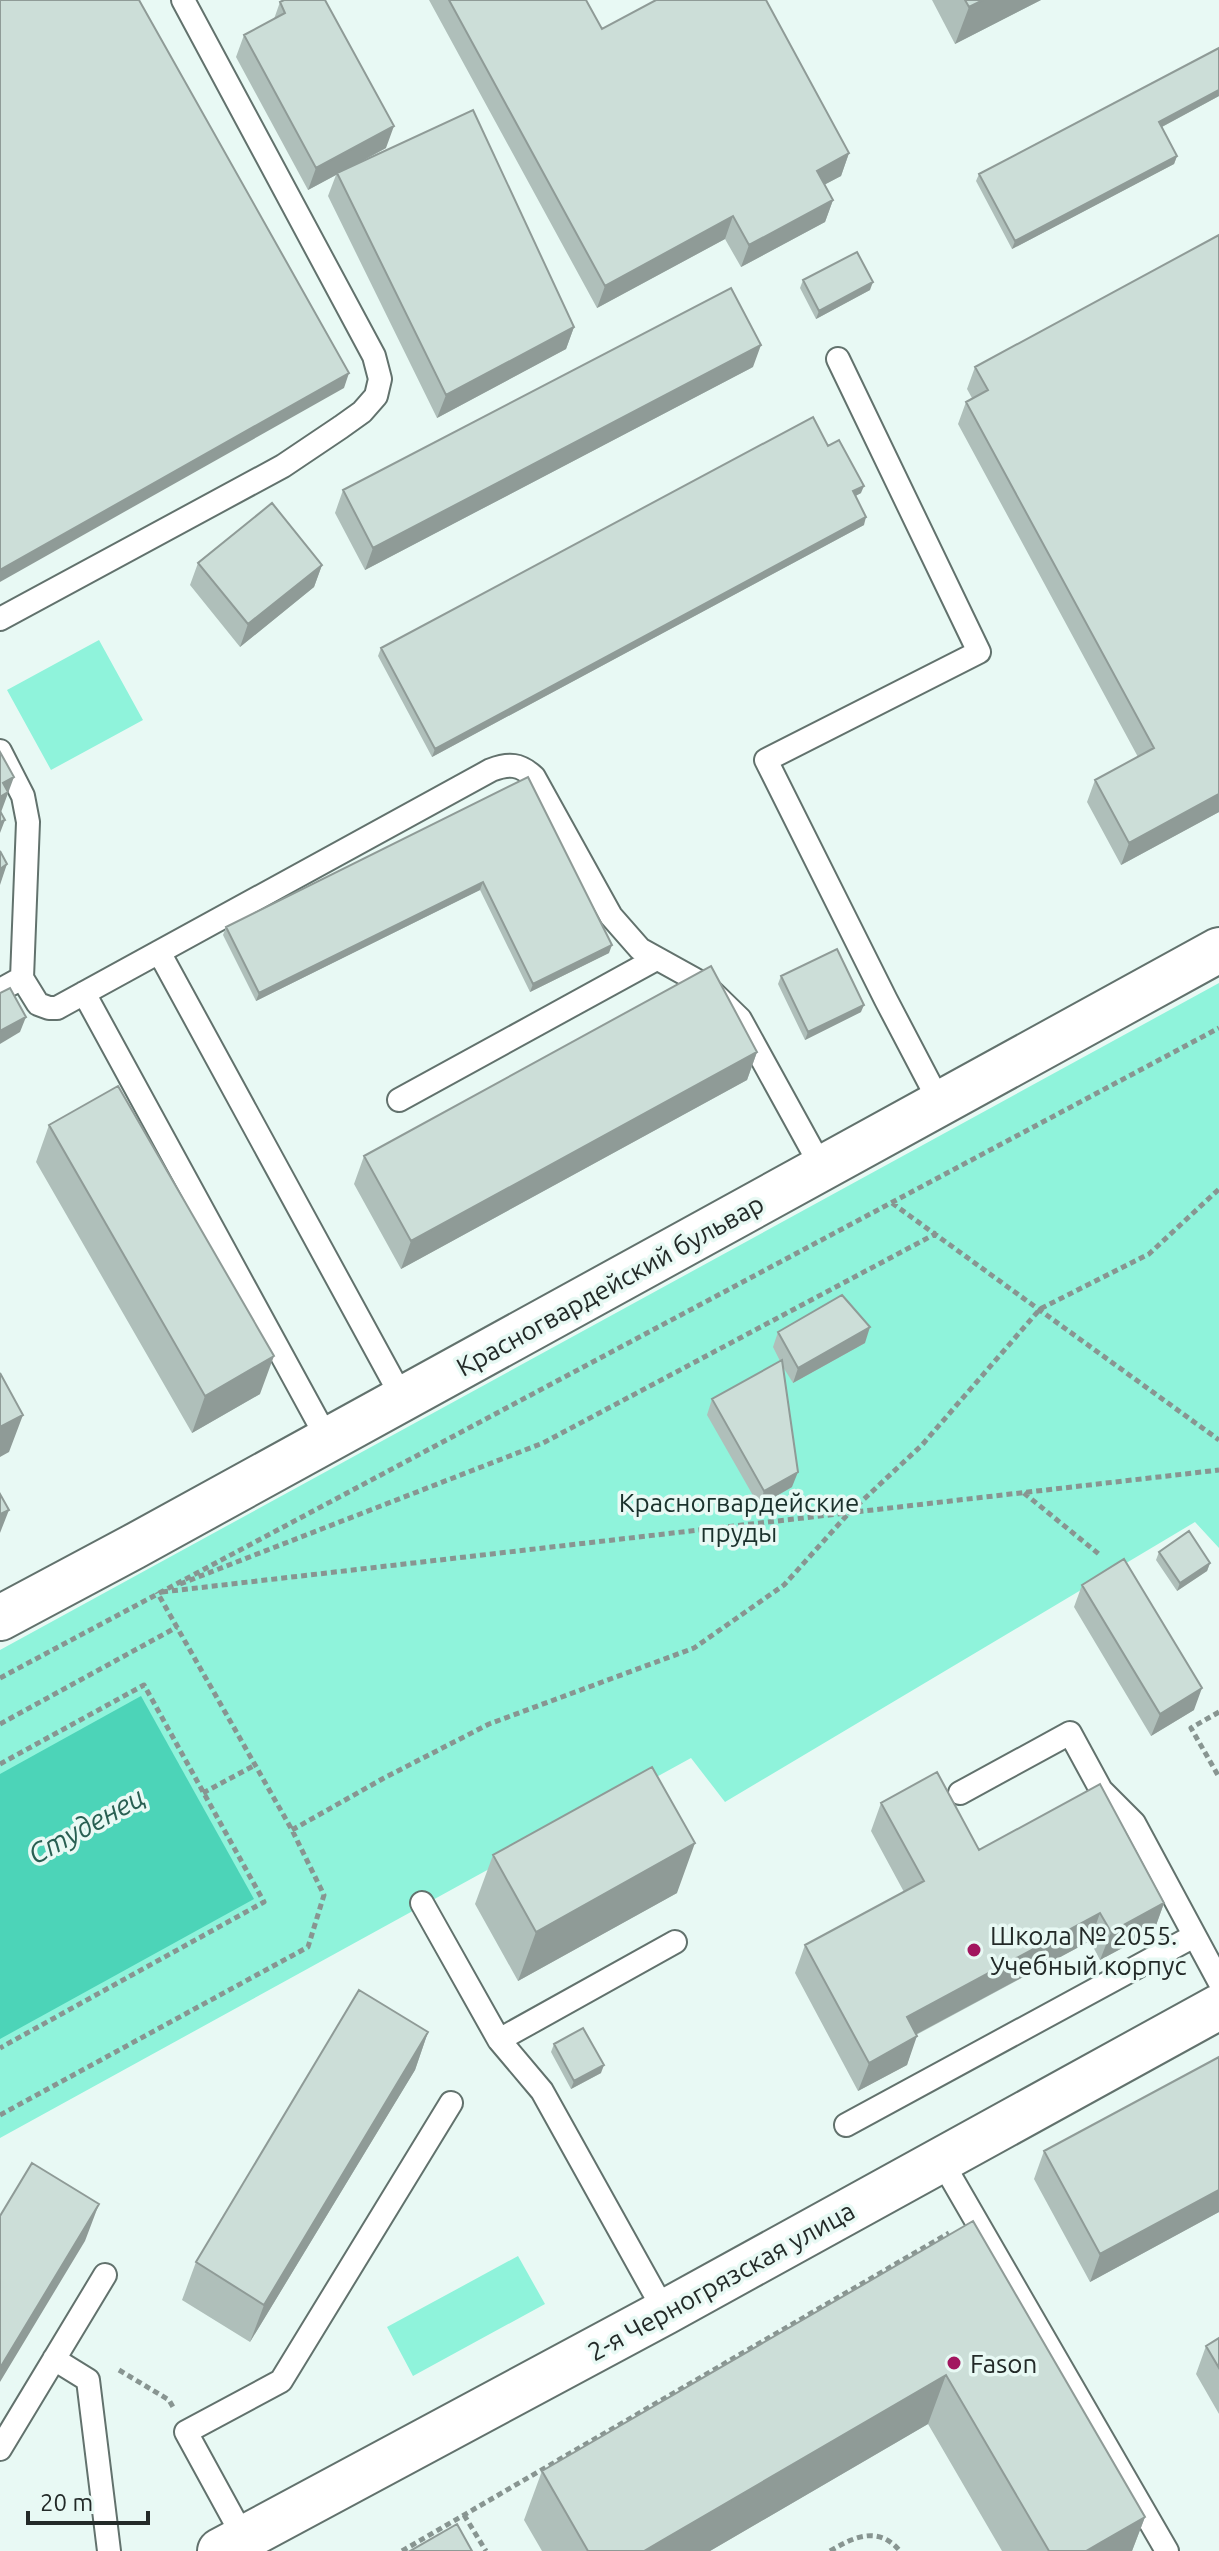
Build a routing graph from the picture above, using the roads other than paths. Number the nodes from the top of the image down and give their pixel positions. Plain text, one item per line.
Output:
1 (183, 0) edge
2 (838, 359) dead end
3 (0, 619) edge
4 (0, 751) edge
5 (1219, 950) edge
6 (159, 952) junction
7 (656, 959) junction
8 (22, 978) junction
9 (0, 990) edge
10 (84, 993) junction
11 (399, 1100) dead end
12 (940, 1103) junction
13 (822, 1168) junction
14 (403, 1399) junction
15 (328, 1440) junction
16 (0, 1618) edge
17 (960, 1793) dead end
18 (422, 1903) dead end
19 (1194, 1936) junction
20 (675, 1942) dead end
21 (1219, 1981) edge
22 (1219, 2007) edge
23 (499, 2040) junction
24 (451, 2103) dead end
25 (846, 2125) dead end
26 (941, 2160) junction
27 (105, 2275) dead end
28 (665, 2312) junction
29 (54, 2359) junction
30 (0, 2449) edge
31 (232, 2544) edge
32 (109, 2551) edge
33 (1167, 2551) edge

1 - 3 lane
2 - 12 lane
4 - 8 lane
5 - 12 street, Красногвардейский бульвар
6 - 7 lane
6 - 10 lane
6 - 14 lane
7 - 11 lane
7 - 13 lane
8 - 9 lane
8 - 10 lane
10 - 15 lane
12 - 13 street, Красногвардейский бульвар
13 - 14 street, Красногвардейский бульвар
14 - 15 street, Красногвардейский бульвар
15 - 16 street, Красногвардейский бульвар
17 - 19 lane
18 - 23 lane
19 - 21 lane
19 - 25 lane
20 - 23 lane
22 - 26 street, 2-я Черногрязская улица
23 - 28 lane
24 - 31 lane
26 - 28 street, 2-я Черногрязская улица
26 - 33 lane
27 - 29 lane
28 - 31 street, 2-я Черногрязская улица
29 - 30 lane
29 - 32 lane

